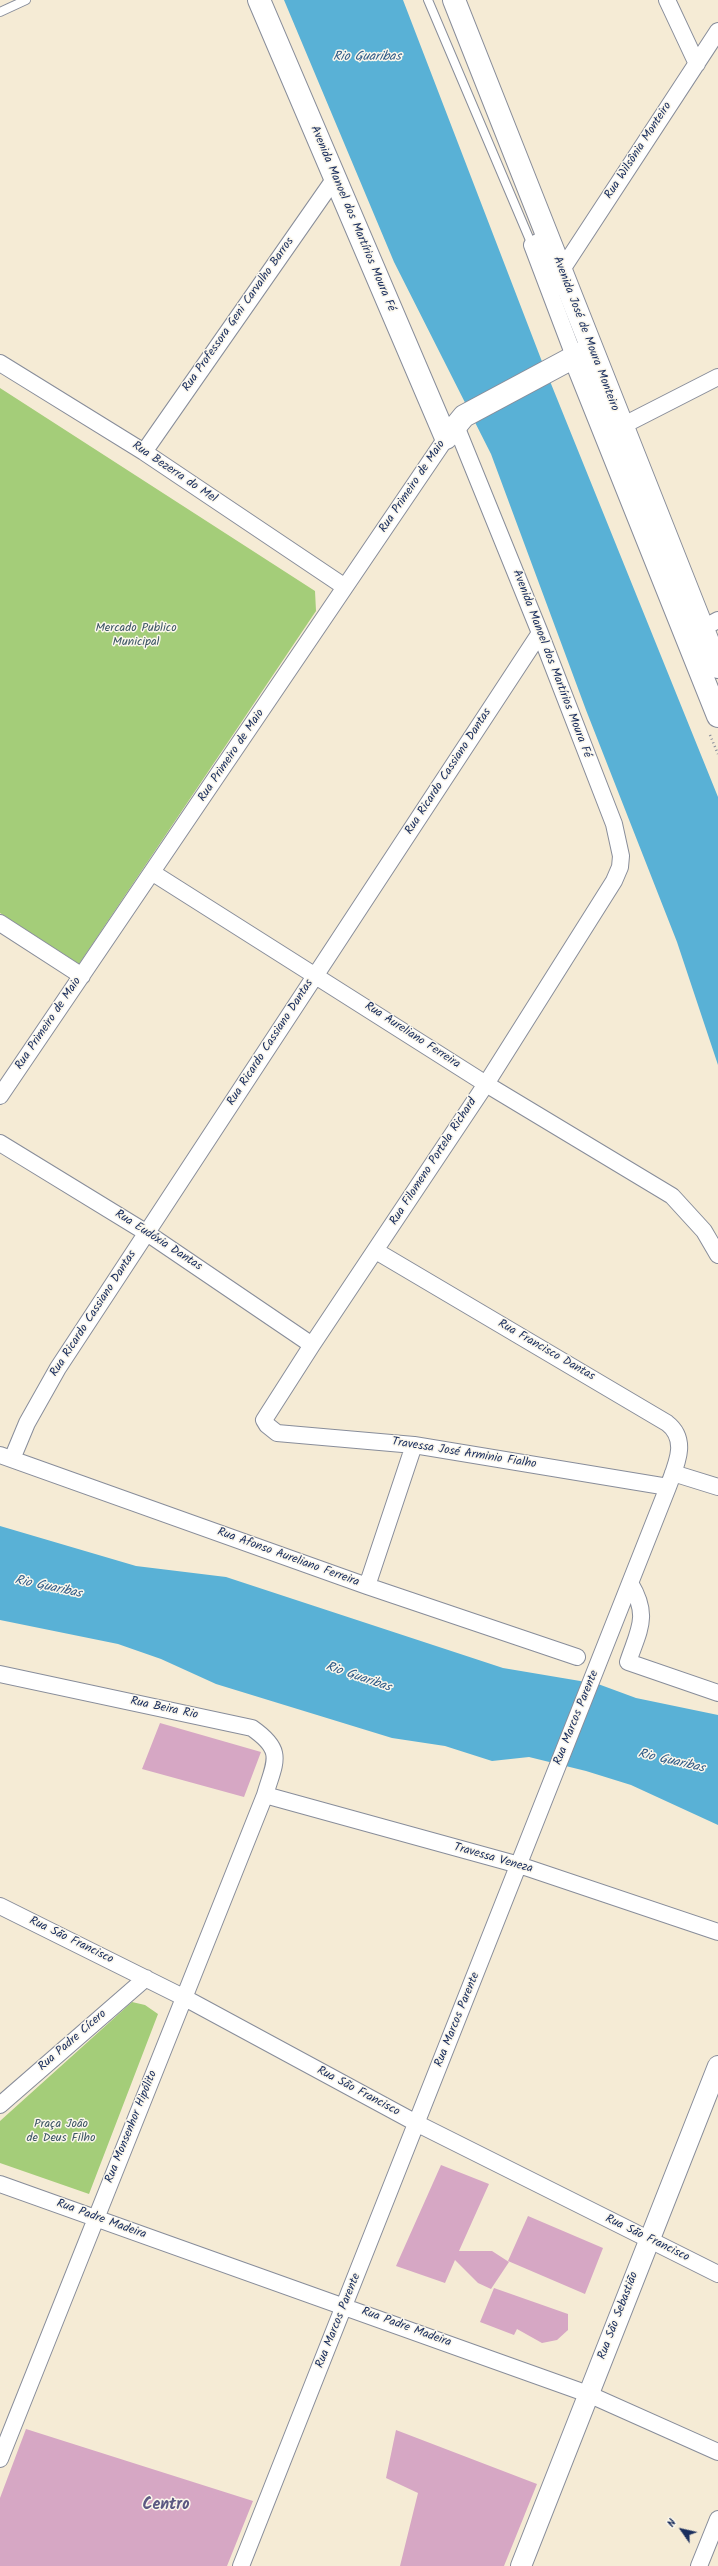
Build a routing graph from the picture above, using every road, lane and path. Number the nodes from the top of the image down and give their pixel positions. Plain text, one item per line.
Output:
1 (26, 0) edge
2 (258, 0) edge
3 (428, 0) edge
4 (454, 0) edge
5 (667, 0) edge
6 (0, 12) edge
7 (718, 31) edge
8 (697, 64) junction
9 (335, 178) junction
10 (540, 241) junction
11 (561, 271) junction
12 (551, 294) junction
13 (582, 352) junction
14 (0, 363) edge
15 (718, 377) edge
16 (622, 426) junction
17 (455, 427) junction
18 (144, 452) junction
19 (345, 587) junction
20 (710, 624) edge
21 (540, 633) junction
22 (718, 667) edge
23 (718, 716) edge
24 (153, 873) junction
25 (602, 902) joint
26 (0, 923) edge
27 (315, 974) junction
28 (82, 976) junction
29 (486, 1084) junction
30 (0, 1096) edge
31 (0, 1143) edge
32 (147, 1233) junction
33 (376, 1251) junction
34 (718, 1255) edge
35 (312, 1345) junction
36 (264, 1420) joint
37 (414, 1445) junction
38 (6, 1457) edge
39 (671, 1480) junction
40 (718, 1487) edge
41 (630, 1583) junction
42 (367, 1586) junction
43 (577, 1657) dead end
44 (0, 1674) edge
45 (718, 1693) edge
46 (265, 1795) junction
47 (519, 1865) junction
48 (0, 1906) edge
49 (718, 1932) edge
50 (146, 1978) junction
51 (185, 1998) junction
52 (718, 2066) edge
53 (0, 2105) edge
54 (418, 2124) junction
55 (0, 2184) edge
56 (94, 2219) junction
57 (648, 2240) junction
58 (718, 2274) edge
59 (344, 2306) junction
60 (588, 2394) junction
61 (718, 2452) edge
62 (0, 2459) edge
63 (718, 2519) edge
64 (241, 2566) edge
65 (521, 2566) edge
66 (699, 2566) edge

1 - 6 lane
2 - 9 main road, Avenida Manoel dos Martírios Moura Fé
3 - 10 lane
4 - 10 main road, Avenida José de Moura Monteiro
5 - 8 street
7 - 8 street, Rua Wilsônia Monteiro
8 - 11 street, Rua Wilsônia Monteiro
9 - 17 main road, Avenida Manoel dos Martírios Moura Fé
9 - 18 street, Rua Professora Geni Carvalho Barros
10 - 11 main road, Avenida José de Moura Monteiro
10 - 12 street
11 - 12 street, Rua Wilsônia Monteiro
11 - 13 main road, Avenida José de Moura Monteiro
12 - 13 street
13 - 16 main road, Avenida José de Moura Monteiro
13 - 17 main road
13 - 23 main road, Avenida José de Moura Monteiro
14 - 18 street, Rua Bezerra do Mel
15 - 16 street
16 - 20 main road, Avenida José de Moura Monteiro
17 - 19 street, Rua Primeiro de Maio
17 - 21 street, Avenida Manoel dos Martírios Moura Fé
18 - 19 street, Rua Bezerra do Mel
19 - 24 street, Rua Primeiro de Maio
20 - 22 main road, Avenida José de Moura Monteiro
21 - 25 street, Avenida Manoel dos Martírios Moura Fé
21 - 27 street, Rua Ricardo Cassiano Dantas
24 - 27 street, Rua Aureliano Ferreira
24 - 28 street, Rua Primeiro de Maio
25 - 29 street, Rua Filomeno Portela Richard
26 - 28 street
27 - 29 street, Rua Aureliano Ferreira
27 - 32 street, Rua Ricardo Cassiano Dantas
28 - 30 street, Rua Primeiro de Maio
29 - 33 street, Rua Filomeno Portela Richard
29 - 34 street, Rua Aureliano Ferreira
31 - 32 street, Rua Eudóxia Dantas
32 - 35 street, Rua Eudóxia Dantas
32 - 38 street, Rua Ricardo Cassiano Dantas
33 - 35 street, Rua Filomeno Portela Richard
33 - 39 street, Rua Francisco Dantas
35 - 36 street, Rua Filomeno Portela Richard
36 - 37 street, Travessa José Arminio Fialho
37 - 39 street, Travessa José Arminio Fialho
37 - 42 street
38 - 42 street, Rua Afonso Aureliano Ferreira
39 - 40 street, Travessa José Arminio Fialho
39 - 41 street, Rua Marcos Parente
41 - 45 street
41 - 47 street, Rua Marcos Parente
42 - 43 street, Rua Afonso Aureliano Ferreira
44 - 46 street, Rua Beira Rio
46 - 47 street, Travessa Veneza
46 - 51 street, Rua Monsenhor Hipólito
47 - 49 street, Travessa Veneza
47 - 54 street, Rua Marcos Parente
48 - 50 street, Rua São Francisco
50 - 51 street, Rua São Francisco
50 - 53 street, Rua Padre Cícero
51 - 54 street, Rua São Francisco
51 - 56 street, Rua Monsenhor Hipólito
52 - 57 street, Rua São Sebastião
54 - 57 street, Rua São Francisco
54 - 59 street, Rua Marcos Parente
55 - 56 street, Rua Padre Madeira
56 - 59 street, Rua Padre Madeira
56 - 62 street, Rua Monsenhor Hipólito
57 - 58 street, Rua São Francisco
57 - 60 street, Rua São Sebastião
59 - 60 street, Rua Padre Madeira
59 - 64 street, Rua Marcos Parente
60 - 61 street, Rua Padre Madeira
60 - 65 street, Rua São Sebastião
63 - 66 street

